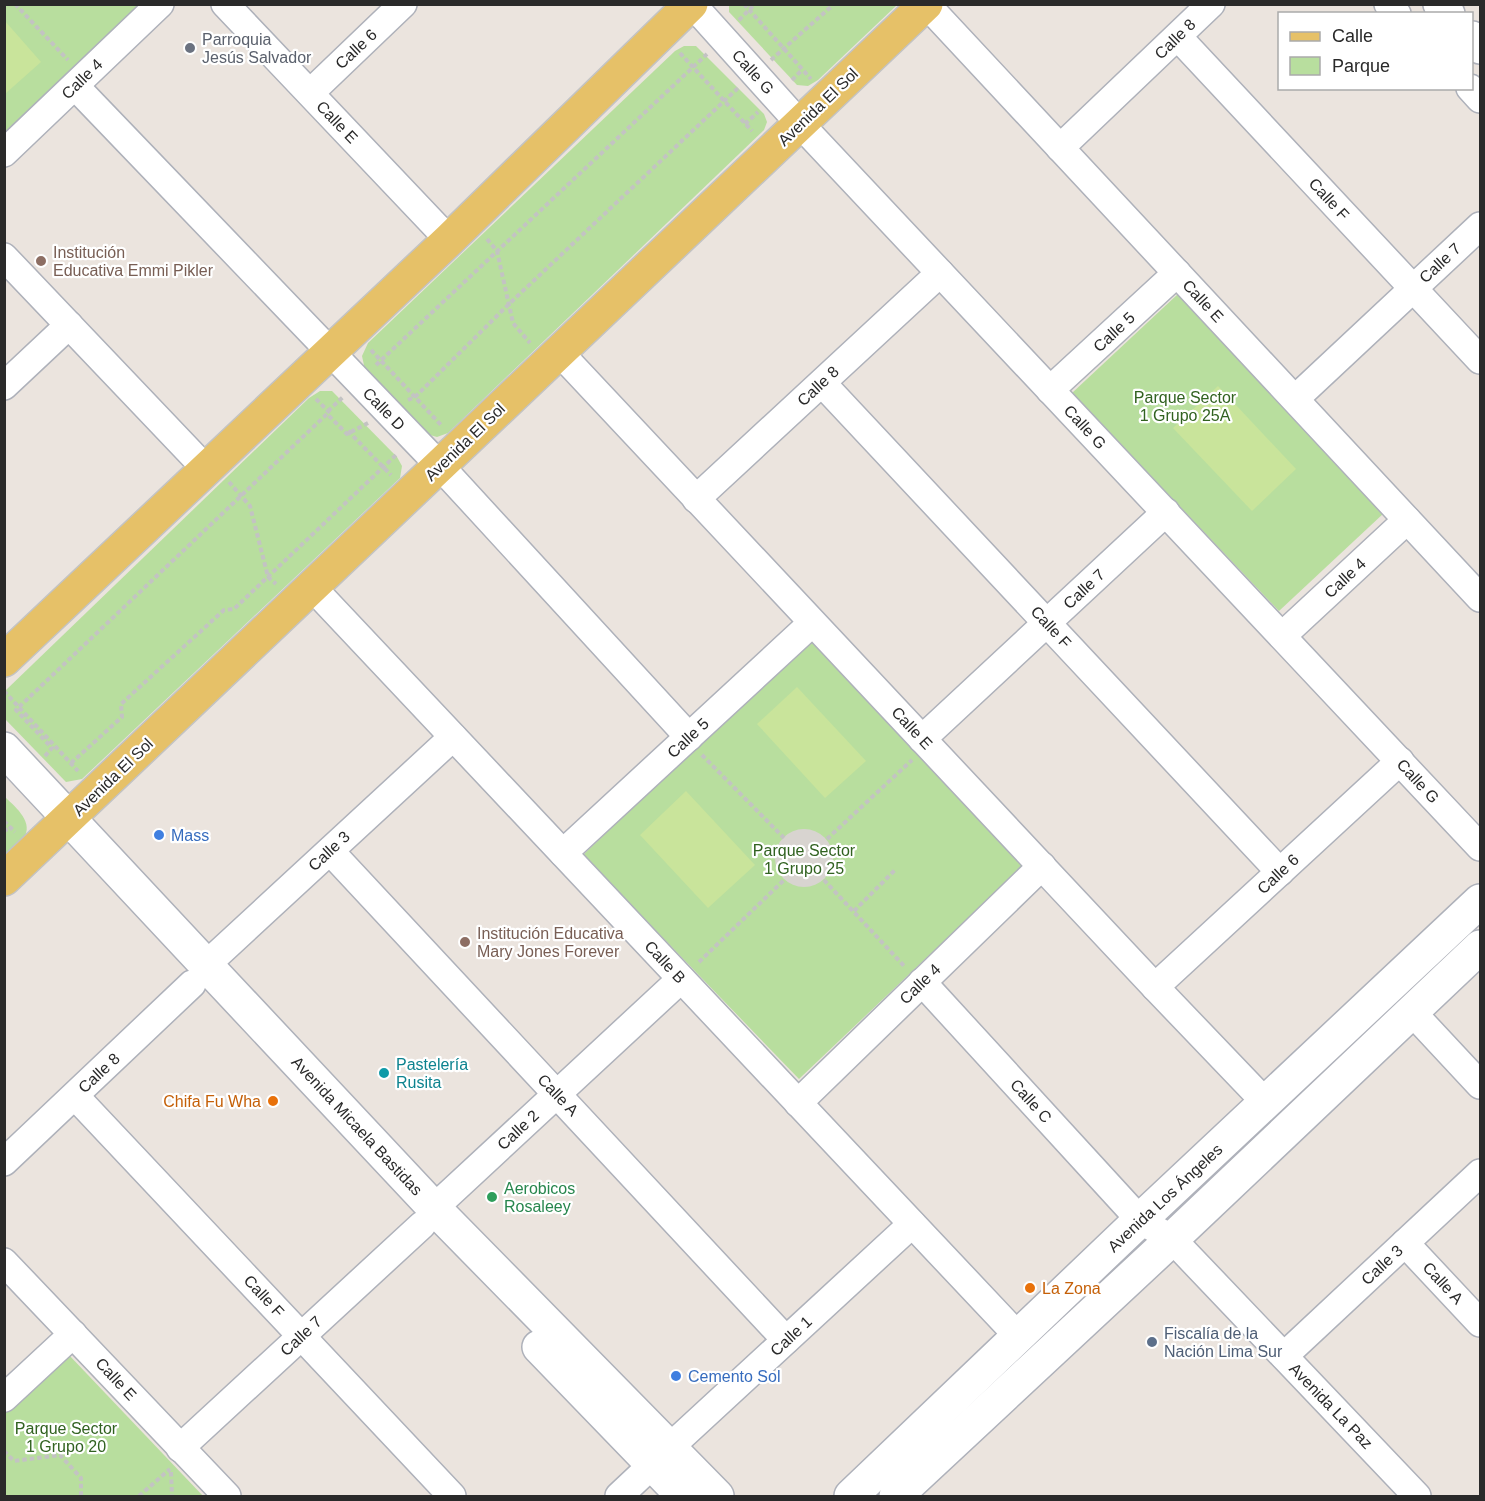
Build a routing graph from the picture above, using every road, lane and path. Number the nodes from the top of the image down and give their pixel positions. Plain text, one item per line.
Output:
1 (15, 4) edge
2 (160, 4) edge
3 (225, 4) edge
4 (403, 4) edge
5 (691, 4) edge
6 (744, 4) edge
7 (755, 4) edge
8 (926, 4) edge
9 (1211, 4) edge
10 (749, 10) junction
11 (662, 33) junction
12 (1178, 37) junction
13 (693, 68) junction
14 (74, 76) junction
15 (310, 93) junction
16 (828, 98) junction
17 (800, 124) junction
18 (1060, 148) junction
19 (770, 152) junction
20 (4, 153) edge
21 (1480, 226) edge
22 (459, 230) junction
23 (497, 251) junction
24 (4, 257) edge
25 (940, 273) junction
26 (1177, 273) junction
27 (1413, 288) junction
28 (69, 325) junction
29 (342, 341) junction
30 (554, 358) junction
31 (380, 360) junction
32 (1480, 360) edge
33 (299, 381) junction
34 (822, 383) junction
35 (4, 386) edge
36 (1050, 390) junction
37 (1295, 399) junction
38 (450, 456) junction
39 (209, 466) junction
40 (384, 468) junction
41 (410, 495) junction
42 (696, 499) junction
43 (1166, 512) junction
44 (1407, 520) junction
45 (268, 577) junction
46 (304, 595) junction
47 (1480, 598) edge
48 (812, 622) junction
49 (1047, 623) junction
50 (1282, 636) junction
51 (4, 660) edge
52 (4, 691) edge
53 (453, 737) junction
54 (688, 738) junction
55 (925, 742) junction
56 (4, 748) edge
57 (1400, 761) junction
58 (71, 763) junction
59 (4, 780) edge
60 (97, 792) junction
61 (62, 825) junction
62 (784, 838) dead end
63 (827, 839) dead end
64 (1480, 847) edge
65 (330, 851) junction
66 (563, 853) junction
67 (1042, 866) junction
68 (896, 869) dead end
69 (1280, 872) junction
70 (4, 879) edge
71 (784, 880) dead end
72 (824, 880) dead end
73 (1480, 901) edge
74 (854, 911) junction
75 (1480, 947) edge
76 (199, 975) junction
77 (681, 979) junction
78 (922, 983) junction
79 (1155, 987) junction
80 (1412, 1012) junction
81 (1480, 1085) edge
82 (557, 1094) junction
83 (75, 1096) junction
84 (1266, 1102) junction
85 (798, 1103) junction
86 (4, 1162) edge
87 (1480, 1173) edge
88 (428, 1216) junction
89 (1140, 1220) junction
90 (912, 1224) junction
91 (1172, 1239) junction
92 (1405, 1243) junction
93 (4, 1262) edge
94 (1480, 1323) edge
95 (73, 1334) junction
96 (301, 1336) junction
97 (1018, 1336) junction
98 (786, 1340) junction
99 (1284, 1356) junction
100 (4, 1398) edge
101 (4, 1451) edge
102 (661, 1456) junction
103 (175, 1458) junction
104 (177, 1476) dead end
105 (81, 1497) edge
106 (139, 1497) edge
107 (171, 1497) edge
108 (227, 1497) edge
109 (452, 1497) edge
110 (619, 1497) edge
111 (683, 1497) edge
112 (717, 1497) edge
113 (851, 1497) edge
114 (896, 1497) edge
115 (1417, 1497) edge

1 - 14 path
2 - 14 street, Calle 4
3 - 15 street, Calle E
4 - 15 street, Calle 6
5 - 11 main road
5 - 17 street, Calle G
6 - 10 path
7 - 10 path
8 - 16 main road, Avenida El Sol
8 - 18 street, Calle E
9 - 12 street, Calle 8
10 - 16 path
11 - 13 path
11 - 22 main road
12 - 18 street, Calle 8
12 - 27 street, Calle F
13 - 19 path
13 - 23 path
14 - 20 street, Calle 4
14 - 29 street, Calle D
15 - 22 street, Calle E
16 - 17 main road, Avenida El Sol
17 - 19 main road, Avenida El Sol
17 - 25 street, Calle G
18 - 26 street, Calle E
19 - 30 main road, Avenida El Sol
21 - 27 street, Calle 7
22 - 23 path
22 - 29 main road
23 - 30 path
23 - 31 path
24 - 28 street
25 - 34 street, Calle 8
25 - 36 street, Calle G
26 - 36 street, Calle 5
26 - 37 street, Calle E
27 - 32 street, Calle F
27 - 37 street, Calle 7
28 - 35 street
28 - 39 street
29 - 31 path
29 - 33 main road
29 - 38 street, Calle D
30 - 38 main road, Avenida El Sol
30 - 42 street, Calle E
31 - 38 path
33 - 39 main road
33 - 40 path
34 - 42 street, Calle 8
34 - 49 street, Calle F
36 - 43 street, Calle G
37 - 44 street, Calle E
38 - 41 main road, Avenida El Sol
38 - 54 street, Calle D
39 - 45 path
39 - 51 main road
40 - 41 path
40 - 45 path
41 - 46 main road, Avenida El Sol
42 - 48 street, Calle E
43 - 49 street, Calle 7
43 - 50 street, Calle G
44 - 47 street, Calle E
44 - 50 street, Calle 4
45 - 46 path
45 - 58 path
46 - 53 street, Calle B
46 - 60 main road, Avenida El Sol
48 - 54 street, Calle 5
48 - 55 street, Calle E
49 - 55 street, Calle 7
49 - 69 street, Calle F
50 - 57 street, Calle G
52 - 58 path
53 - 65 street, Calle 3
53 - 66 street, Calle B
54 - 62 path
54 - 66 street, Calle 5
55 - 63 path
55 - 67 street, Calle E
56 - 61 street, Avenida Micaela Bastidas
57 - 64 street, Calle G
57 - 69 street, Calle 6
58 - 60 path
59 - 61 street, Avenida Micaela Bastidas
60 - 61 main road, Avenida El Sol
61 - 70 main road, Avenida El Sol
61 - 76 street, Avenida Micaela Bastidas
65 - 76 street, Calle 3
65 - 82 street, Calle A
66 - 77 street, Calle B
67 - 78 street, Calle 4
67 - 79 street, Calle E
68 - 74 path
69 - 79 street, Calle 6
71 - 77 path
72 - 74 path
73 - 84 street, Avenida Los Ángeles
74 - 78 path
75 - 80 street, Avenida Los Ángeles
76 - 83 street, Calle 8
76 - 88 street, Avenida Micaela Bastidas
77 - 82 street, Calle 2
77 - 85 street, Calle B
78 - 85 street, Calle 4
78 - 89 street, Calle C
79 - 84 street, Calle E
80 - 81 street
80 - 91 street, Avenida Los Ángeles
82 - 88 street, Calle 2
82 - 98 street, Calle A
83 - 86 street, Calle 8
83 - 96 street, Calle F
84 - 89 street, Avenida Los Ángeles
85 - 90 street, Calle B
87 - 92 street, Calle 3
88 - 96 street, Calle 7
88 - 102 street, Avenida Micaela Bastidas
89 - 91 street, Avenida La Paz
89 - 97 street, Avenida Los Ángeles
90 - 97 street, Calle B
90 - 98 street, Calle 1
91 - 99 street, Avenida La Paz
91 - 114 street, Avenida Los Ángeles
92 - 94 street, Calle A
92 - 99 street, Calle 3
93 - 95 street, Calle E
95 - 100 street
95 - 103 street, Calle E
96 - 103 street, Calle 7
96 - 109 street, Calle F
97 - 113 street, Avenida Los Ángeles
98 - 102 street, Calle 1
99 - 115 street, Avenida La Paz
101 - 105 path
102 - 110 street
102 - 111 street, Avenida Micaela Bastidas
102 - 112 street, Avenida Micaela Bastidas
103 - 104 path
103 - 106 path
103 - 107 path
103 - 108 street, Calle E

